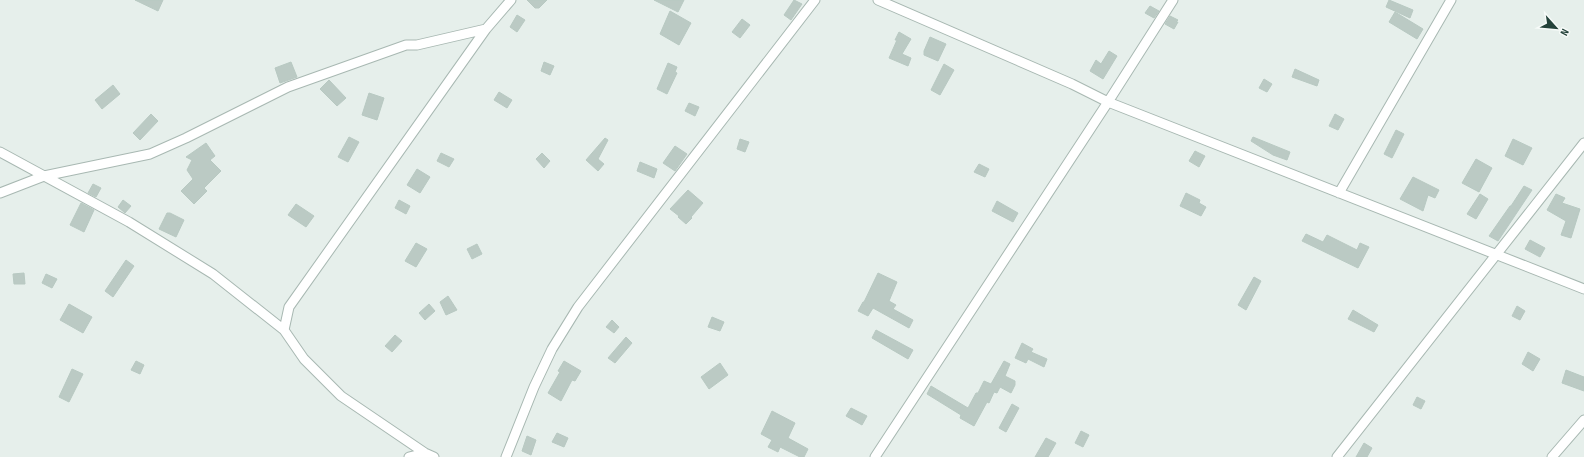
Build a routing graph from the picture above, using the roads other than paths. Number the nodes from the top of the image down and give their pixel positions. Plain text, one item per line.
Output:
1 (510, 0) edge
2 (815, 0) edge
3 (878, 0) edge
4 (1173, 0) edge
5 (1451, 0) edge
6 (486, 28) junction
7 (1108, 102) junction
8 (1584, 143) edge
9 (0, 152) edge
10 (44, 176) junction
11 (0, 193) edge
12 (1339, 193) junction
13 (1497, 254) junction
14 (1584, 289) edge
15 (284, 330) junction
16 (1584, 420) edge
17 (425, 453) junction
18 (409, 457) edge
19 (434, 457) edge
20 (506, 457) edge
21 (875, 457) edge
22 (1337, 457) edge
23 (1552, 457) edge

1 - 6 street
2 - 20 street
3 - 7 street
4 - 7 street
5 - 12 street
6 - 10 street
6 - 15 street
7 - 12 street
7 - 21 street
8 - 13 street
9 - 10 street
10 - 11 street
10 - 15 street
12 - 13 street
13 - 14 street
13 - 22 street
15 - 17 street
16 - 23 street
17 - 18 street
17 - 19 street

